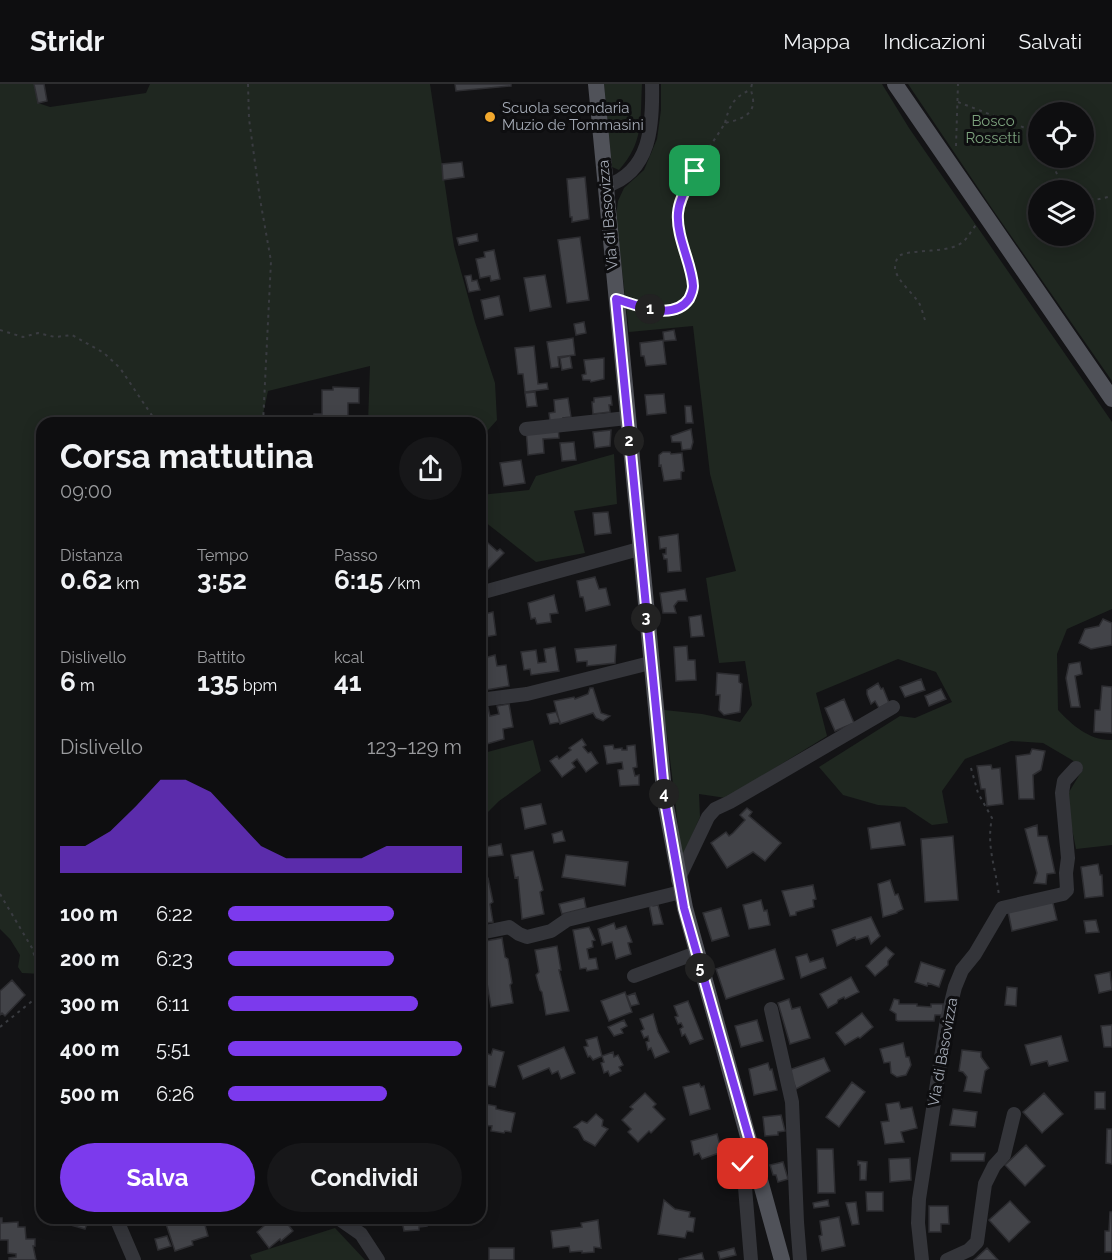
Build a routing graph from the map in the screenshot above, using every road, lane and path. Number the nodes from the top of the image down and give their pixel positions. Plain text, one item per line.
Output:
1 (248, 84) edge
2 (596, 84) edge
3 (652, 84) edge
4 (752, 84) edge
5 (896, 84) edge
6 (958, 84) edge
7 (750, 90) junction
8 (958, 102) junction
9 (725, 123) junction
10 (1028, 129) edge
11 (956, 150) dead end
12 (606, 186) junction
13 (1112, 196) edge
14 (1094, 200) edge
15 (985, 217) junction
16 (616, 299) junction
17 (925, 320) dead end
18 (0, 330) edge
19 (1112, 399) edge
20 (153, 417) edge
21 (263, 417) edge
22 (627, 418) junction
23 (526, 429) dead end
24 (639, 549) junction
25 (486, 591) edge
26 (650, 663) junction
27 (486, 699) edge
28 (893, 707) dead end
29 (971, 768) dead end
30 (1076, 768) dead end
31 (680, 886) junction
32 (0, 894) edge
33 (1002, 908) junction
34 (486, 932) edge
35 (696, 953) junction
36 (36, 961) edge
37 (634, 976) dead end
38 (36, 998) edge
39 (771, 1010) dead end
40 (0, 1027) edge
41 (1014, 1114) dead end
42 (753, 1152) junction
43 (119, 1224) edge
44 (347, 1224) edge
45 (134, 1260) edge
46 (378, 1260) edge
47 (751, 1260) edge
48 (782, 1260) edge
49 (800, 1260) edge
50 (922, 1260) edge
51 (947, 1260) edge

1 - 21 path
2 - 12 main road, Via di Basovizza
3 - 12 street
4 - 7 path
5 - 15 main road
6 - 8 path
7 - 9 path
7 - 9 path
8 - 10 path
8 - 11 path
9 - 16 path
12 - 16 main road, Via di Basovizza
13 - 14 path
15 - 17 path
15 - 19 main road
16 - 22 main road, Via di Basovizza
18 - 20 path
22 - 23 street
22 - 24 main road, Via di Basovizza
24 - 25 street
24 - 26 main road, Via di Basovizza
26 - 27 street
26 - 31 main road, Via di Basovizza
28 - 31 street
29 - 33 path
30 - 33 street
31 - 34 street
31 - 35 main road, Via di Basovizza
32 - 36 path
33 - 50 street, Via di Basovizza
35 - 37 street
35 - 42 main road, Via di Basovizza
38 - 40 path
39 - 49 street
41 - 51 street
42 - 47 street
42 - 48 main road, Via di Basovizza
43 - 45 street
44 - 46 street

